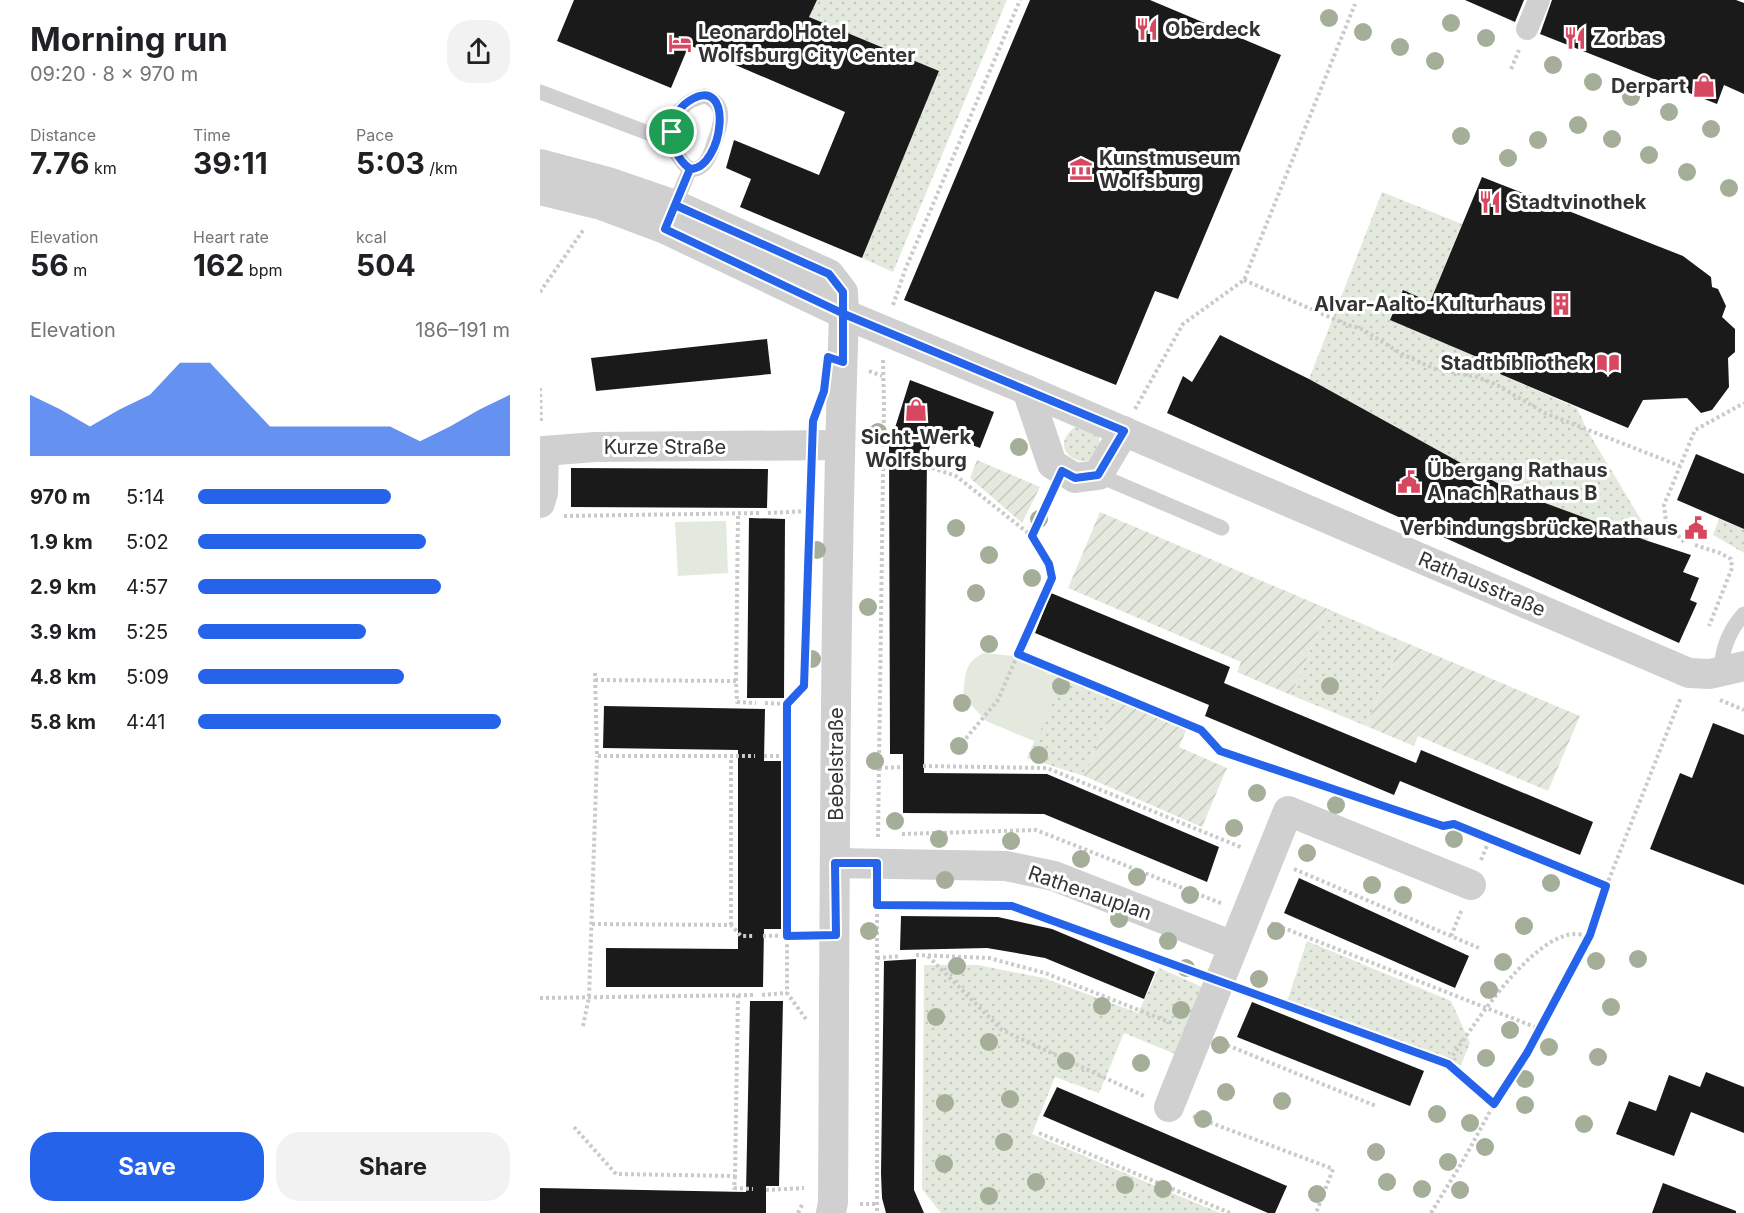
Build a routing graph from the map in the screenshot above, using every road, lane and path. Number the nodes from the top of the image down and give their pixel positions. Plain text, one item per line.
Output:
1 (1020, 0) edge
2 (1539, 0) edge
3 (1356, 4) dead end
4 (1527, 28) dead end
5 (540, 92) edge
6 (672, 142) junction
7 (540, 164) edge
8 (690, 169) junction
9 (540, 190) edge
10 (601, 205) junction
11 (670, 217) junction
12 (1244, 280) junction
13 (540, 292) edge
14 (844, 314) junction
15 (884, 330) junction
16 (843, 362) junction
17 (882, 376) junction
18 (540, 388) edge
19 (1027, 390) junction
20 (1744, 403) edge
21 (540, 427) edge
22 (1124, 431) junction
23 (839, 445) junction
24 (1680, 466) junction
25 (932, 468) dead end
26 (1062, 471) junction
27 (1098, 475) junction
28 (810, 500) dead end
29 (552, 509) edge
30 (810, 511) junction
31 (738, 513) junction
32 (759, 513) dead end
33 (768, 513) dead end
34 (810, 522) dead end
35 (1222, 528) dead end
36 (1032, 536) junction
37 (1684, 542) dead end
38 (1695, 545) dead end
39 (808, 581) dead end
40 (1744, 614) edge
41 (1707, 631) dead end
42 (1018, 654) junction
43 (1733, 668) edge
44 (595, 673) dead end
45 (1689, 673) junction
46 (595, 680) junction
47 (736, 681) junction
48 (756, 703) dead end
49 (765, 703) dead end
50 (787, 704) junction
51 (962, 742) dead end
52 (597, 756) junction
53 (755, 756) dead end
54 (764, 756) dead end
55 (786, 756) junction
56 (731, 757) junction
57 (924, 766) dead end
58 (903, 767) dead end
59 (879, 768) junction
60 (1268, 858) junction
61 (835, 863) junction
62 (877, 863) junction
63 (1471, 885) dead end
64 (1606, 886) junction
65 (877, 905) junction
66 (592, 924) junction
67 (731, 925) junction
68 (836, 935) junction
69 (1590, 935) junction
70 (753, 936) dead end
71 (764, 936) dead end
72 (787, 936) junction
73 (1233, 946) junction
74 (1479, 948) dead end
75 (916, 955) dead end
76 (900, 956) dead end
77 (928, 956) junction
78 (877, 958) junction
79 (1219, 981) junction
80 (787, 993) junction
81 (738, 995) junction
82 (753, 995) dead end
83 (762, 995) dead end
84 (589, 997) junction
85 (540, 998) edge
86 (809, 1022) dead end
87 (583, 1026) dead end
88 (1198, 1033) junction
89 (1448, 1064) junction
90 (1494, 1104) junction
91 (1169, 1107) junction
92 (1376, 1107) dead end
93 (574, 1127) dead end
94 (1039, 1133) dead end
95 (735, 1176) junction
96 (804, 1176) dead end
97 (804, 1188) junction
98 (753, 1189) dead end
99 (766, 1190) dead end
100 (804, 1203) junction
101 (877, 1204) junction
102 (832, 1208) edge
103 (798, 1213) edge
104 (877, 1213) edge
105 (1230, 1213) edge
106 (1316, 1213) edge
107 (1431, 1213) edge

1 - 15 path
2 - 4 street
3 - 12 path
5 - 6 lane
6 - 8 lane
6 - 8 lane
7 - 11 street
8 - 11 lane
9 - 10 street
10 - 11 street
10 - 13 path
11 - 14 street
12 - 22 path
12 - 24 path
14 - 15 street, Rathausstraße
14 - 16 street, Bebelstraße
15 - 17 path
15 - 19 street, Rathausstraße
16 - 17 path
16 - 23 street, Bebelstraße
17 - 59 path
18 - 21 path
19 - 22 street, Rathausstraße
19 - 26 street
20 - 24 path
22 - 27 street
22 - 45 street, Rathausstraße
23 - 29 street, Kurze Straße
23 - 61 street, Bebelstraße
24 - 37 path
25 - 36 path
26 - 27 street
26 - 36 path
27 - 35 lane
28 - 30 path
29 - 31 path
30 - 33 path
30 - 34 path
31 - 32 path
31 - 47 path
36 - 42 path
38 - 41 path
39 - 50 path
40 - 43 lane
42 - 51 path
42 - 64 path
43 - 45 street, Rathausstraße
44 - 46 path
45 - 64 path
46 - 47 path
46 - 52 path
47 - 48 path
49 - 50 path
50 - 55 path
52 - 56 path
52 - 66 path
53 - 56 path
54 - 55 path
55 - 72 path
56 - 67 path
57 - 60 path
58 - 59 path
59 - 62 path
60 - 63 street
60 - 73 street
60 - 74 path
61 - 62 street, Rathenauplan
61 - 68 street, Bebelstraße
62 - 65 path
62 - 73 street, Rathenauplan
64 - 69 path
65 - 78 path
65 - 79 path
66 - 67 path
66 - 84 path
67 - 70 path
68 - 72 path
68 - 102 street, Bebelstraße
69 - 89 path
69 - 90 path
71 - 72 path
72 - 80 path
73 - 79 street
75 - 77 path
76 - 78 path
77 - 88 path
77 - 91 path
78 - 101 path
79 - 88 street
79 - 89 path
80 - 83 path
80 - 86 path
81 - 82 path
81 - 84 path
81 - 95 path
84 - 85 path
84 - 87 path
88 - 91 street
88 - 92 path
89 - 90 path
90 - 107 path
91 - 106 path
93 - 95 path
94 - 105 path
95 - 98 path
96 - 97 path
97 - 99 path
97 - 100 path
100 - 102 path
100 - 103 path
101 - 102 path
101 - 104 path

